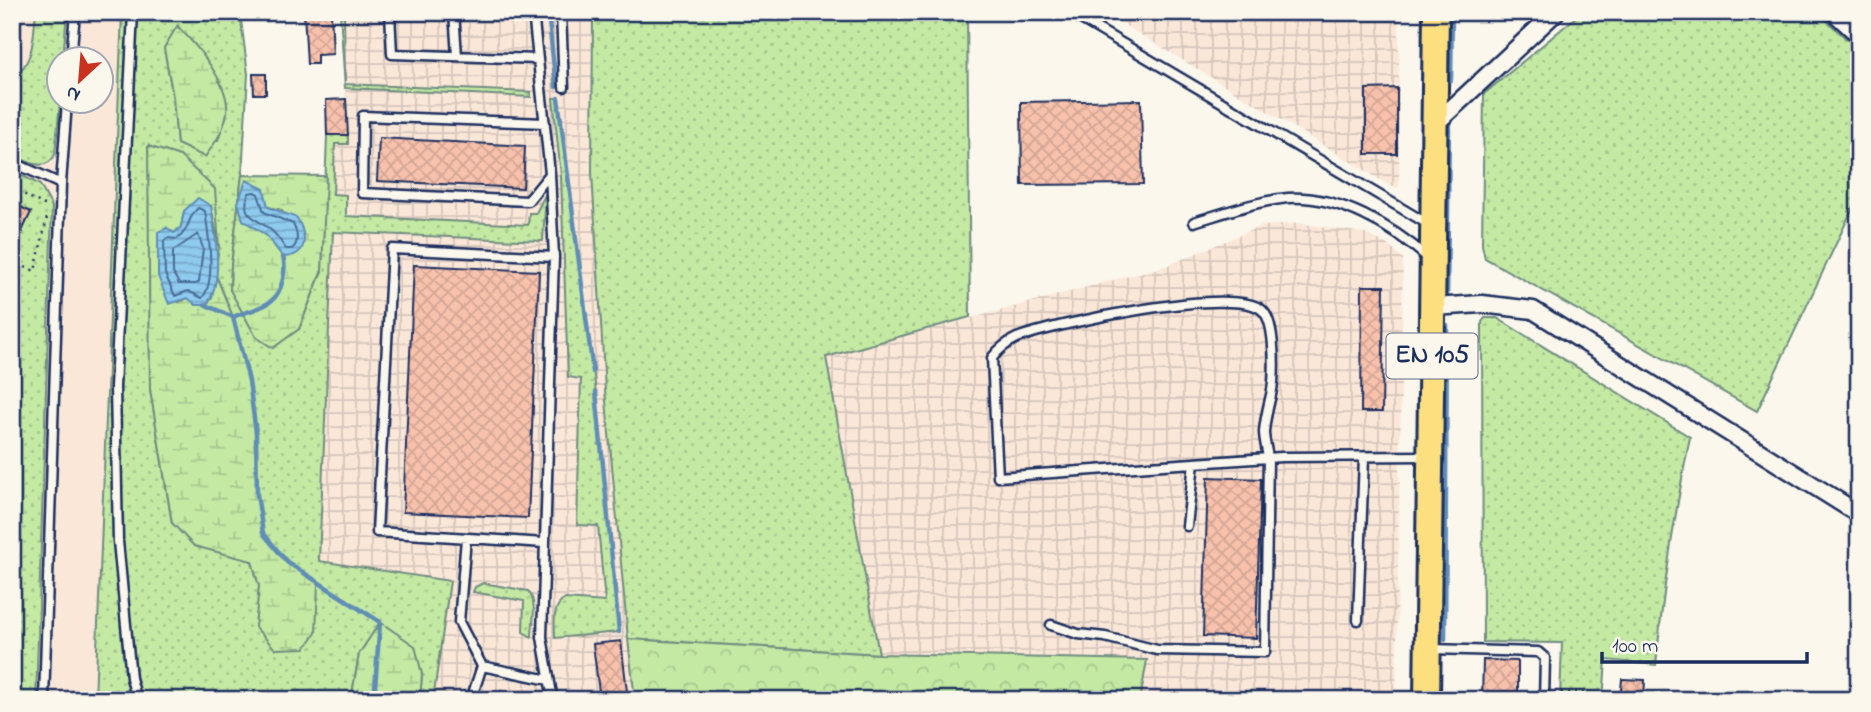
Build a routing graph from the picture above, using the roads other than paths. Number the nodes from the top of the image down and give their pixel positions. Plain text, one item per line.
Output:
1 (75, 12) edge
2 (133, 12) edge
3 (390, 12) edge
4 (454, 12) edge
5 (533, 12) edge
6 (561, 12) edge
7 (1069, 12) edge
8 (1436, 12) edge
9 (1556, 12) edge
10 (1834, 12) edge
11 (1859, 35) edge
12 (72, 46) edge
13 (457, 56) junction
14 (538, 59) junction
15 (564, 87) dead end
16 (67, 116) edge
17 (545, 123) junction
18 (1435, 124) junction
19 (12, 162) edge
20 (550, 174) junction
21 (61, 184) junction
22 (1194, 222) dead end
23 (1433, 227) junction
24 (554, 257) junction
25 (1433, 263) junction
26 (1432, 307) junction
27 (1430, 456) junction
28 (1364, 457) junction
29 (1268, 458) junction
30 (1194, 463) junction
31 (1857, 509) edge
32 (1187, 526) dead end
33 (466, 538) junction
34 (544, 542) junction
35 (1357, 621) dead end
36 (1051, 625) dead end
37 (1428, 649) junction
38 (482, 666) junction
39 (549, 680) junction
40 (1544, 696) edge
41 (44, 700) edge
42 (137, 700) edge
43 (471, 700) edge
44 (553, 700) edge
45 (1427, 700) edge

1 - 12 lane
2 - 42 lane
3 - 13 lane
4 - 13 lane
5 - 14 lane
6 - 15 lane
7 - 23 lane
8 - 18 main road, EN 105
9 - 18 street
10 - 11 street
13 - 14 lane
14 - 17 lane
16 - 21 lane
17 - 20 lane
17 - 20 lane
18 - 23 main road, EN 105
19 - 21 lane
20 - 24 lane
21 - 41 lane
22 - 25 lane
23 - 25 main road, EN 105
24 - 33 lane
24 - 34 lane
25 - 26 main road, EN 105
26 - 27 main road, EN 105
26 - 31 street
27 - 28 lane
27 - 37 main road, EN 105
28 - 29 lane
28 - 35 lane
29 - 30 lane
29 - 30 lane
29 - 36 lane
30 - 32 lane
33 - 34 lane
33 - 38 lane
34 - 39 lane
37 - 40 lane
37 - 45 main road, EN 105
38 - 39 lane
38 - 43 lane
39 - 44 lane

